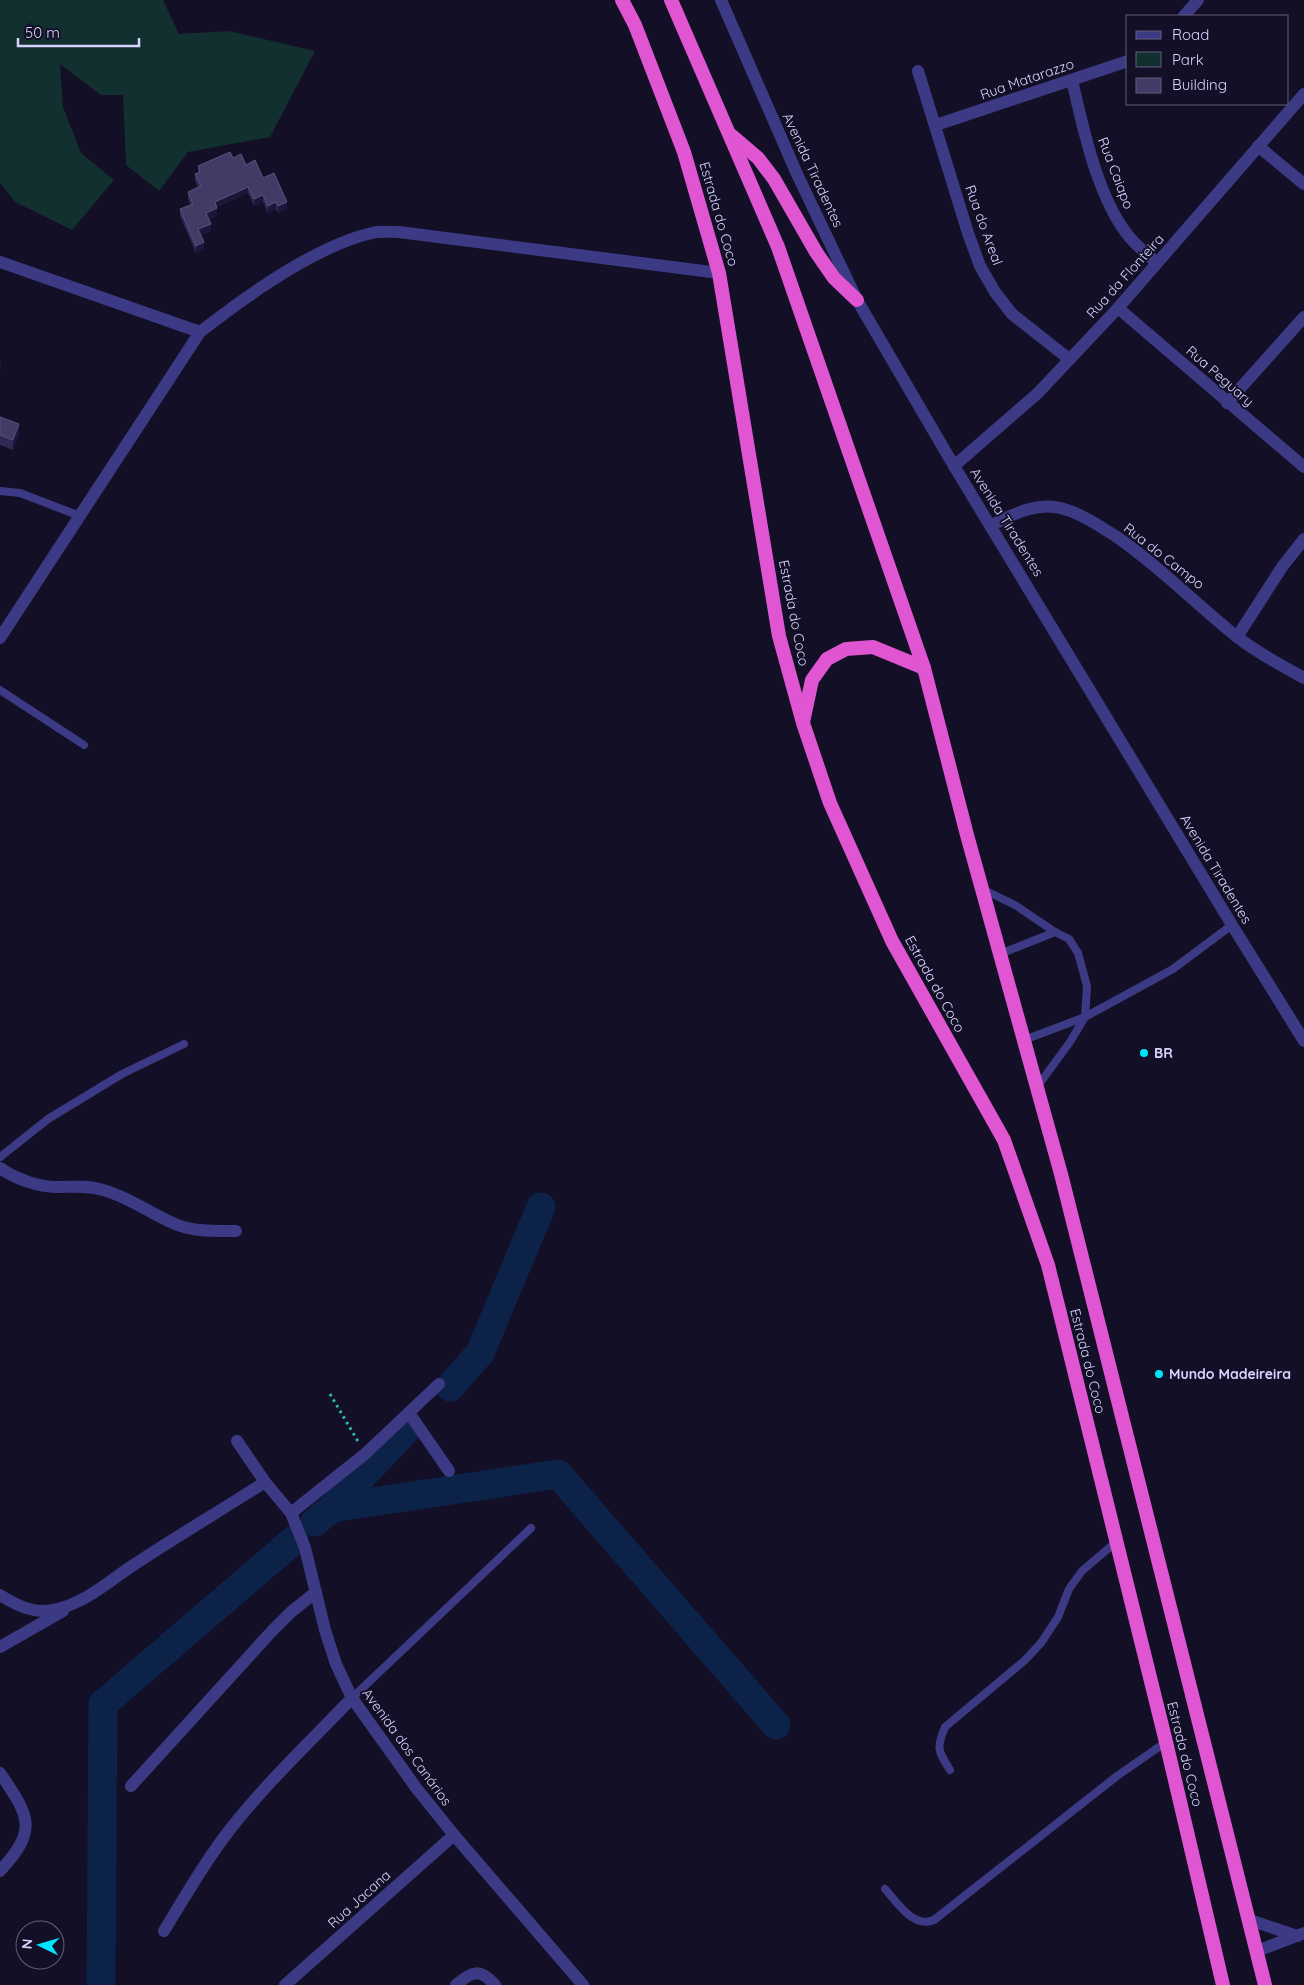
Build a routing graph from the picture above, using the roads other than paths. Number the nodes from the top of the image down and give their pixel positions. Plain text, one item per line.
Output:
1 (622, 0) edge
2 (671, 0) edge
3 (721, 0) edge
4 (1198, 0) edge
5 (1185, 15) edge
6 (1126, 62) edge
7 (918, 70) dead end
8 (1072, 80) junction
9 (1304, 94) edge
10 (936, 125) junction
11 (728, 133) junction
12 (1258, 146) junction
13 (1304, 184) edge
14 (0, 262) edge
15 (1157, 263) junction
16 (719, 272) junction
17 (857, 300) junction
18 (1118, 308) junction
19 (1304, 317) edge
20 (200, 332) junction
21 (1069, 359) junction
22 (1227, 403) junction
23 (954, 466) junction
24 (1304, 467) edge
25 (0, 491) edge
26 (80, 516) junction
27 (992, 525) junction
28 (1304, 539) edge
29 (1, 633) edge
30 (1237, 637) junction
31 (924, 668) junction
32 (1304, 678) edge
33 (0, 690) edge
34 (803, 723) junction
35 (84, 745) dead end
36 (982, 888) junction
37 (1232, 925) junction
38 (1055, 932) junction
39 (1000, 954) junction
40 (1085, 1017) junction
41 (1024, 1040) junction
42 (1304, 1041) edge
43 (184, 1044) dead end
44 (1037, 1087) junction
45 (0, 1157) edge
46 (0, 1168) edge
47 (236, 1231) dead end
48 (439, 1384) dead end
49 (409, 1413) junction
50 (237, 1442) dead end
51 (449, 1471) dead end
52 (265, 1482) junction
53 (291, 1513) junction
54 (531, 1528) dead end
55 (1116, 1542) junction
56 (316, 1592) junction
57 (0, 1595) edge
58 (84, 1599) junction
59 (0, 1647) edge
60 (352, 1698) junction
61 (1166, 1742) junction
62 (950, 1770) dead end
63 (0, 1773) edge
64 (132, 1786) dead end
65 (454, 1835) junction
66 (0, 1872) edge
67 (885, 1889) dead end
68 (1250, 1920) junction
69 (164, 1931) dead end
70 (1300, 1934) edge
71 (1257, 1952) junction
72 (284, 1985) edge
73 (456, 1985) edge
74 (495, 1985) edge
75 (583, 1985) edge
76 (1223, 1985) edge
77 (1265, 1985) edge

1 - 16 highway, Estrada do Coco
2 - 11 highway, Estrada do Coco
3 - 17 street, Avenida Tiradentes
4 - 5 street
6 - 8 street, Rua Matarazzo
7 - 10 street, Rua do Areal
8 - 10 street, Rua Matarazzo
8 - 15 street, Rua Caiapo
9 - 12 street, Rua da Flonteira
10 - 21 street, Rua do Areal
11 - 17 highway
11 - 31 highway, Estrada do Coco
12 - 13 street
12 - 15 street, Rua da Flonteira
14 - 20 street
15 - 18 street, Rua da Flonteira
16 - 20 street
16 - 34 highway, Estrada do Coco
17 - 23 street, Avenida Tiradentes
18 - 21 street, Rua da Flonteira
18 - 22 street, Rua Peguary
19 - 22 street
20 - 26 street
21 - 23 street, Rua da Flonteira
22 - 24 street, Rua Peguary
23 - 27 street, Avenida Tiradentes
25 - 26 lane
26 - 29 street
27 - 30 street, Rua do Campo
27 - 37 street, Avenida Tiradentes
28 - 30 street
30 - 32 street, Rua do Campo
31 - 34 highway
31 - 36 highway, Estrada do Coco
33 - 35 lane
34 - 55 highway, Estrada do Coco
36 - 38 lane
36 - 39 highway, Estrada do Coco
37 - 40 lane
37 - 42 street, Avenida Tiradentes
38 - 39 lane
38 - 40 lane
39 - 41 highway, Estrada do Coco
40 - 41 lane
40 - 44 lane
41 - 44 highway, Estrada do Coco
43 - 45 lane
44 - 68 highway, Estrada do Coco
46 - 47 street
48 - 49 street
49 - 51 street
49 - 53 street
50 - 52 street, Avenida dos Canários
52 - 53 street, Avenida dos Canários
52 - 58 street
53 - 56 street, Avenida dos Canários
54 - 60 lane
55 - 61 highway, Estrada do Coco
55 - 62 lane
56 - 60 street, Avenida dos Canários
56 - 64 street
57 - 58 street
58 - 59 street
60 - 65 street, Avenida dos Canários
60 - 69 street
61 - 67 lane
61 - 76 highway, Estrada do Coco
63 - 66 street
65 - 72 street, Rua Jacana
65 - 75 street, Avenida dos Canários
68 - 70 street
68 - 71 highway, Estrada do Coco
70 - 71 street
71 - 77 highway, Estrada do Coco
73 - 74 street

